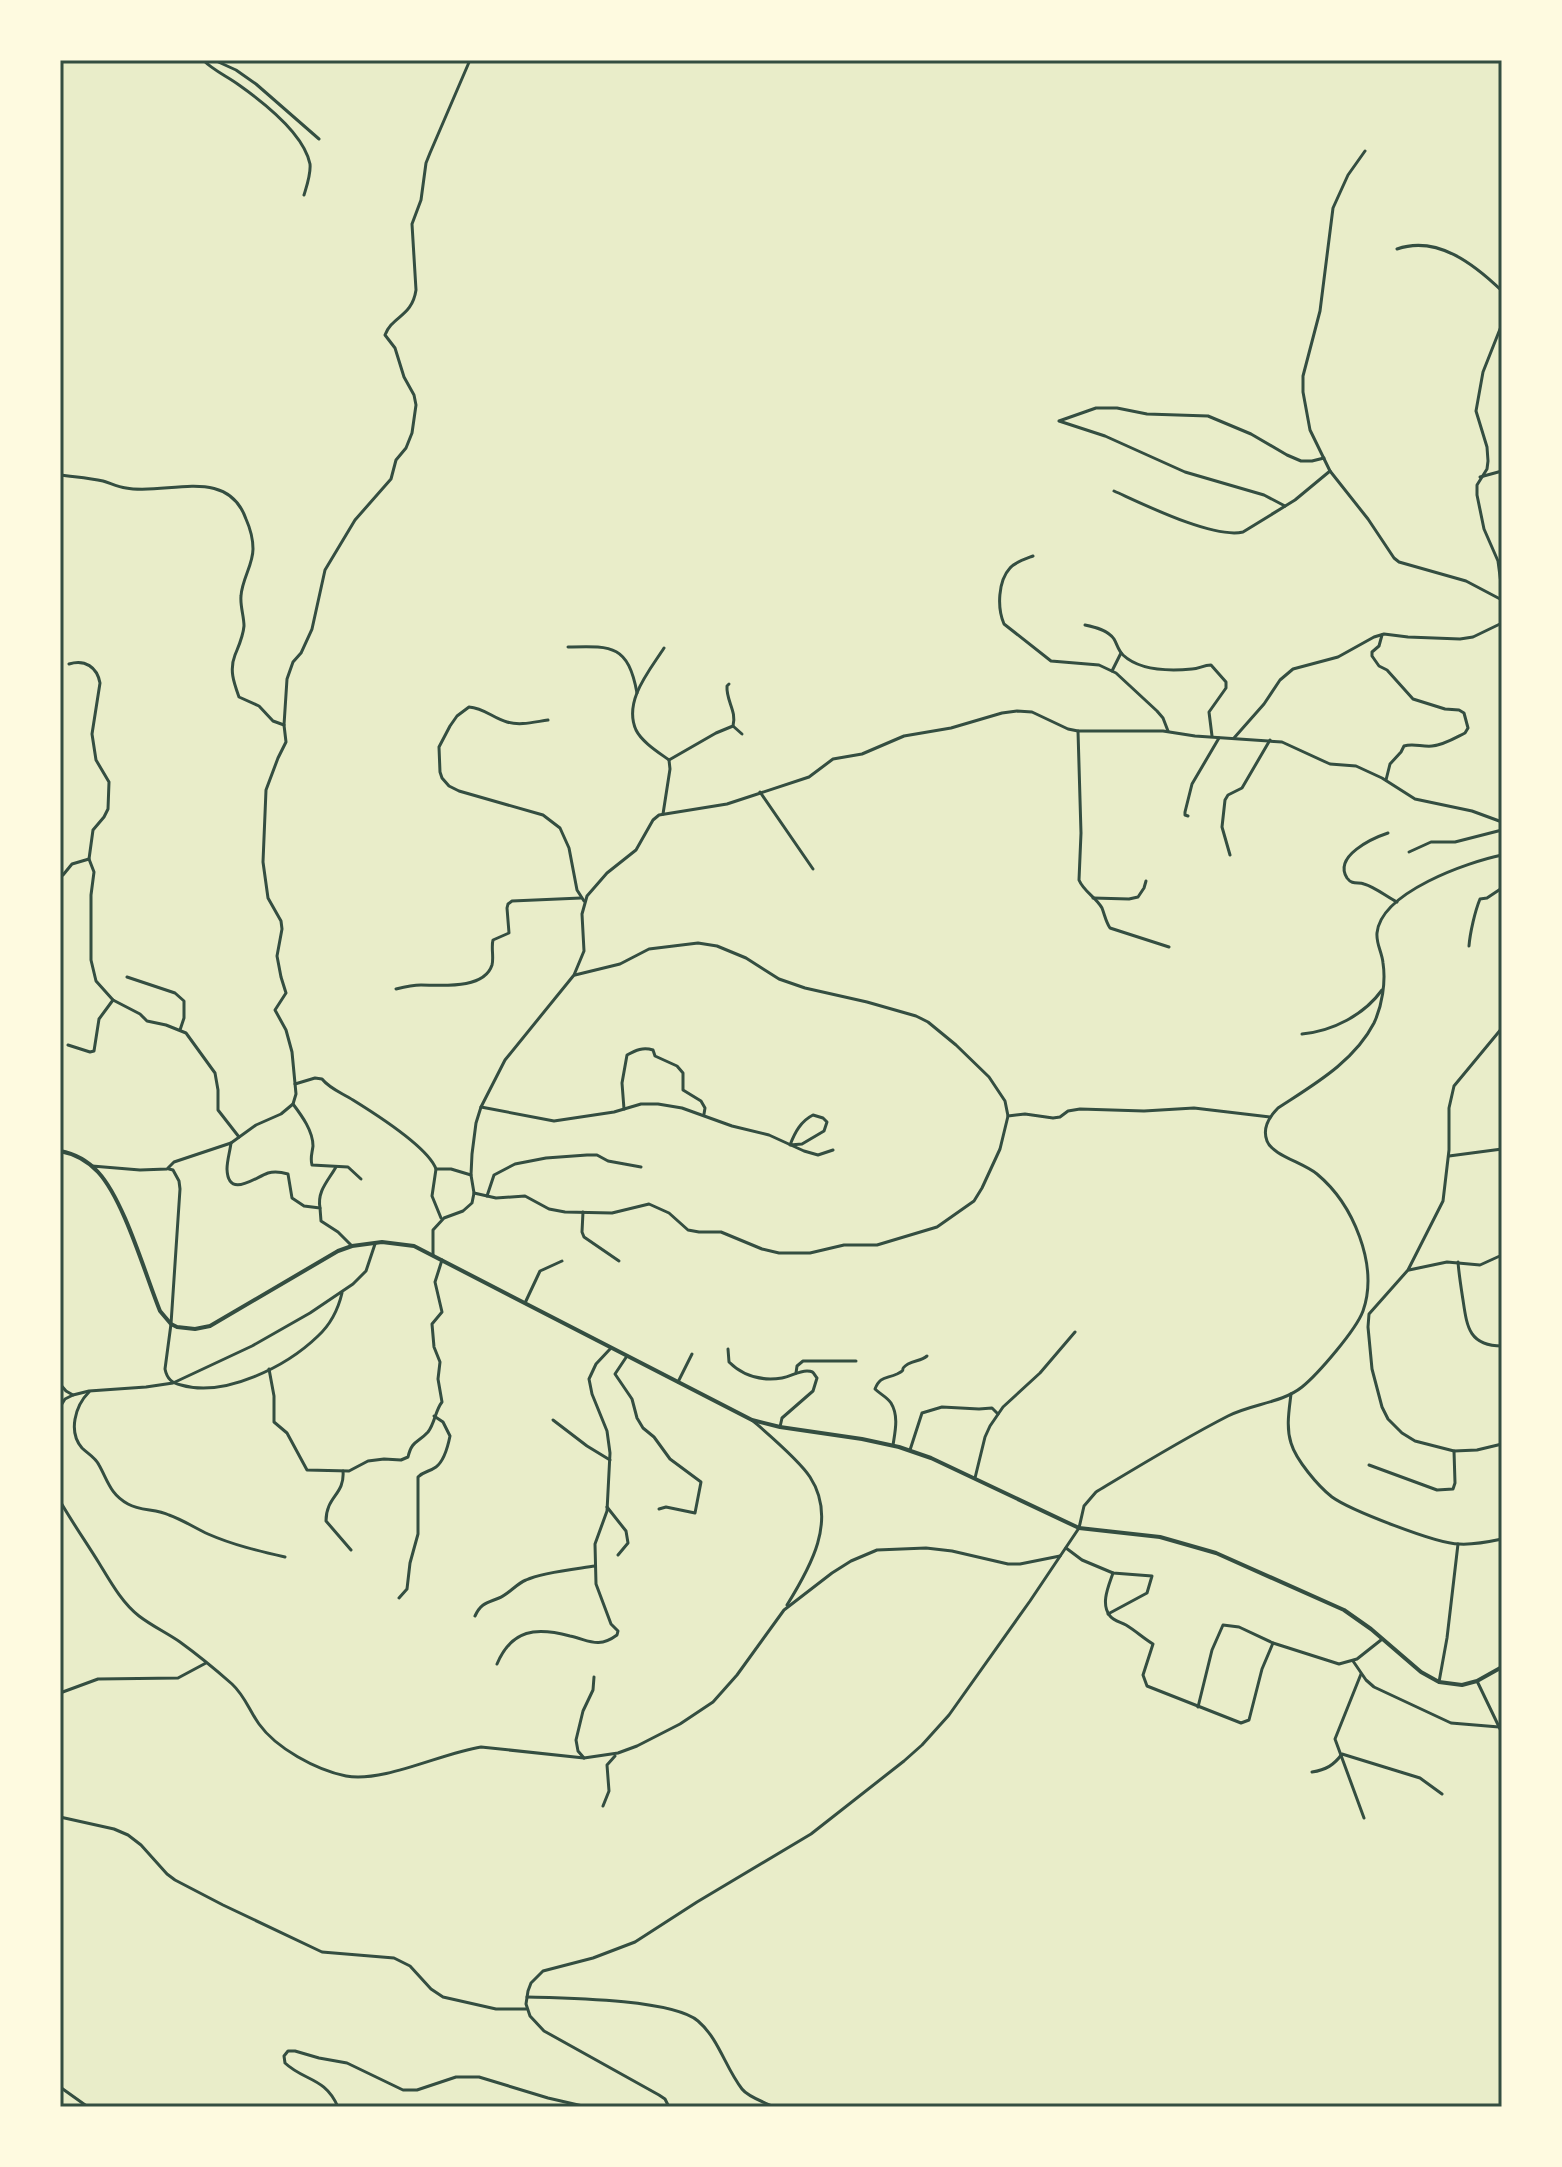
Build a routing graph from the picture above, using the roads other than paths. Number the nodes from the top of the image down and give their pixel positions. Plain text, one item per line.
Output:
1 (203, 60) edge
2 (214, 60) edge
3 (470, 60) edge
4 (319, 139) dead end
5 (1365, 151) dead end
6 (304, 195) dead end
7 (1397, 249) dead end
8 (1502, 291) edge
9 (1502, 324) edge
10 (1324, 458) junction
11 (1330, 471) junction
12 (1502, 471) edge
13 (60, 475) edge
14 (1480, 477) junction
15 (1114, 491) dead end
16 (1285, 506) junction
17 (1033, 556) dead end
18 (1502, 591) edge
19 (1502, 600) edge
20 (1502, 623) edge
21 (1085, 625) dead end
22 (1382, 634) junction
23 (568, 647) dead end
24 (664, 648) dead end
25 (1121, 653) junction
26 (69, 664) dead end
27 (1111, 671) junction
28 (729, 684) dead end
29 (637, 693) junction
30 (548, 720) dead end
31 (284, 725) junction
32 (733, 726) junction
33 (1078, 731) junction
34 (1168, 731) junction
35 (742, 734) dead end
36 (1212, 738) junction
37 (1219, 738) junction
38 (1234, 738) junction
39 (1270, 740) junction
40 (669, 760) junction
41 (1386, 780) junction
42 (760, 792) junction
43 (663, 814) junction
44 (1188, 816) dead end
45 (1502, 822) edge
46 (1502, 830) edge
47 (1388, 833) dead end
48 (1409, 852) dead end
49 (1230, 855) dead end
50 (1502, 855) edge
51 (89, 859) junction
52 (813, 869) dead end
53 (60, 876) edge
54 (1146, 881) dead end
55 (1502, 888) edge
56 (1093, 898) junction
57 (583, 900) junction
58 (1397, 902) junction
59 (1469, 946) dead end
60 (1169, 947) dead end
61 (574, 975) junction
62 (127, 977) dead end
63 (396, 989) dead end
64 (1382, 990) junction
65 (113, 1000) junction
66 (1502, 1028) edge
67 (180, 1030) junction
68 (1302, 1034) dead end
69 (68, 1045) dead end
70 (295, 1084) junction
71 (293, 1104) junction
72 (481, 1107) junction
73 (624, 1109) junction
74 (704, 1116) junction
75 (1008, 1116) junction
76 (1270, 1117) junction
77 (239, 1137) junction
78 (231, 1143) junction
79 (790, 1145) junction
80 (1502, 1149) edge
81 (833, 1150) dead end
82 (60, 1151) edge
83 (1449, 1156) junction
84 (92, 1166) junction
85 (336, 1167) junction
86 (641, 1167) dead end
87 (167, 1169) junction
88 (436, 1169) junction
89 (471, 1175) junction
90 (361, 1179) dead end
91 (474, 1193) junction
92 (487, 1196) junction
93 (320, 1208) junction
94 (583, 1212) junction
95 (442, 1220) junction
96 (375, 1243) junction
97 (352, 1246) junction
98 (433, 1255) junction
99 (1502, 1255) edge
100 (442, 1259) junction
101 (562, 1261) dead end
102 (619, 1261) dead end
103 (1458, 1262) junction
104 (1408, 1270) junction
105 (342, 1293) junction
106 (525, 1303) junction
107 (1361, 1316) junction
108 (1368, 1317) junction
109 (171, 1324) junction
110 (1075, 1332) dead end
111 (1502, 1346) edge
112 (611, 1348) junction
113 (728, 1349) dead end
114 (692, 1354) dead end
115 (627, 1356) junction
116 (927, 1356) dead end
117 (856, 1361) dead end
118 (269, 1369) junction
119 (796, 1373) junction
120 (678, 1382) junction
121 (173, 1383) junction
122 (60, 1384) edge
123 (89, 1391) junction
124 (1291, 1394) junction
125 (73, 1395) junction
126 (60, 1407) edge
127 (998, 1414) junction
128 (434, 1416) junction
129 (553, 1420) dead end
130 (752, 1420) junction
131 (780, 1427) junction
132 (1502, 1444) edge
133 (893, 1445) junction
134 (910, 1450) junction
135 (1454, 1451) junction
136 (610, 1460) junction
137 (1369, 1465) dead end
138 (343, 1471) junction
139 (975, 1478) junction
140 (60, 1501) edge
141 (607, 1507) junction
142 (659, 1509) dead end
143 (1079, 1528) junction
144 (1502, 1539) edge
145 (1458, 1544) junction
146 (1066, 1548) junction
147 (351, 1550) dead end
148 (618, 1555) dead end
149 (1060, 1556) junction
150 (285, 1557) dead end
151 (595, 1566) junction
152 (1113, 1573) junction
153 (399, 1598) dead end
154 (784, 1610) junction
155 (1108, 1614) junction
156 (475, 1616) dead end
157 (1381, 1640) junction
158 (1273, 1643) junction
159 (1353, 1661) junction
160 (206, 1663) junction
161 (497, 1664) dead end
162 (1502, 1667) edge
163 (1361, 1674) junction
164 (594, 1677) dead end
165 (1477, 1681) junction
166 (1439, 1682) junction
167 (60, 1693) edge
168 (1198, 1707) junction
169 (1499, 1727) junction
170 (1502, 1733) edge
171 (618, 1753) junction
172 (1342, 1754) junction
173 (584, 1758) junction
174 (1312, 1772) dead end
175 (1442, 1794) dead end
176 (603, 1806) dead end
177 (60, 1817) edge
178 (1364, 1818) dead end
179 (527, 1997) junction
180 (527, 2008) junction
181 (60, 2087) edge
182 (88, 2107) edge
183 (338, 2107) edge
184 (587, 2107) edge
185 (669, 2107) edge
186 (774, 2107) edge

1 - 6 street
2 - 4 street
3 - 31 street
5 - 10 street
7 - 8 street
9 - 14 street
10 - 11 street
10 - 16 street
11 - 16 street
11 - 19 street
12 - 14 street
13 - 31 street
14 - 18 street
15 - 16 street
17 - 27 street
20 - 22 street
21 - 25 street
22 - 38 street
22 - 41 street
23 - 29 street
24 - 29 street
25 - 27 street
25 - 36 street
26 - 51 street
27 - 34 street
28 - 32 street
29 - 40 street
30 - 57 street
31 - 70 street
32 - 35 street
32 - 40 street
33 - 34 street
33 - 42 street
33 - 56 street
34 - 36 street
36 - 37 street
37 - 38 street
37 - 44 street
38 - 39 street
39 - 41 street
39 - 49 street
40 - 43 street
41 - 45 street
42 - 43 street
42 - 52 street
43 - 57 street
46 - 48 street
47 - 58 street
50 - 58 street
51 - 53 street
51 - 65 street
54 - 56 street
55 - 59 street
56 - 60 street
57 - 61 street
57 - 63 street
58 - 64 street
61 - 72 street
61 - 75 street
62 - 67 street
64 - 68 street
64 - 76 street
65 - 67 street
65 - 69 street
66 - 83 street
67 - 77 street
70 - 71 street
70 - 88 street
71 - 77 street
71 - 85 street
72 - 73 street
72 - 89 street
73 - 74 street
73 - 74 street
74 - 79 street
75 - 76 street
75 - 94 street
76 - 107 street
77 - 78 street
78 - 87 street
78 - 93 street
79 - 79 street
79 - 81 street
80 - 83 street
82 - 84 main road
83 - 104 street
84 - 87 street
84 - 109 main road
85 - 90 street
85 - 93 street
86 - 92 street
87 - 109 street
88 - 89 street
88 - 95 street
89 - 91 street
91 - 92 street
91 - 95 street
92 - 94 street
93 - 97 street
94 - 102 street
95 - 98 street
96 - 97 main road
96 - 98 main road
96 - 105 street
97 - 109 main road
98 - 100 main road
99 - 103 street
100 - 106 main road
100 - 128 street
101 - 106 street
103 - 104 street
103 - 111 street
104 - 108 street
105 - 118 street
105 - 121 street
106 - 112 main road
107 - 108 street
107 - 124 street
108 - 135 street
109 - 121 street
110 - 127 street
112 - 115 main road
112 - 136 street
113 - 119 street
114 - 120 street
115 - 120 main road
115 - 142 street
116 - 133 street
117 - 119 street
118 - 121 street
118 - 138 street
119 - 131 street
120 - 130 main road
121 - 123 street
122 - 125 street
123 - 125 street
123 - 150 street
124 - 143 street
124 - 145 street
125 - 126 street
127 - 134 street
127 - 139 street
128 - 138 street
128 - 153 street
129 - 136 street
130 - 131 main road
130 - 154 street
131 - 133 main road
132 - 135 street
133 - 134 main road
134 - 139 main road
135 - 137 street
136 - 141 street
138 - 147 street
139 - 143 main road
140 - 160 street
141 - 148 street
141 - 151 street
143 - 146 street
143 - 157 main road
144 - 145 street
145 - 166 street
146 - 149 street
146 - 152 street
149 - 154 street
149 - 179 street
151 - 156 street
151 - 161 street
152 - 155 street
152 - 155 street
154 - 171 street
155 - 168 street
157 - 159 street
157 - 166 main road
158 - 159 street
158 - 168 street
158 - 168 street
159 - 163 street
160 - 167 street
160 - 173 street
162 - 165 main road
163 - 169 street
163 - 172 street
164 - 173 street
165 - 166 main road
165 - 169 street
169 - 170 street
171 - 173 street
171 - 176 street
172 - 174 street
172 - 175 street
172 - 178 street
177 - 180 street
179 - 180 street
179 - 186 street
180 - 185 street
181 - 182 street
183 - 184 street

